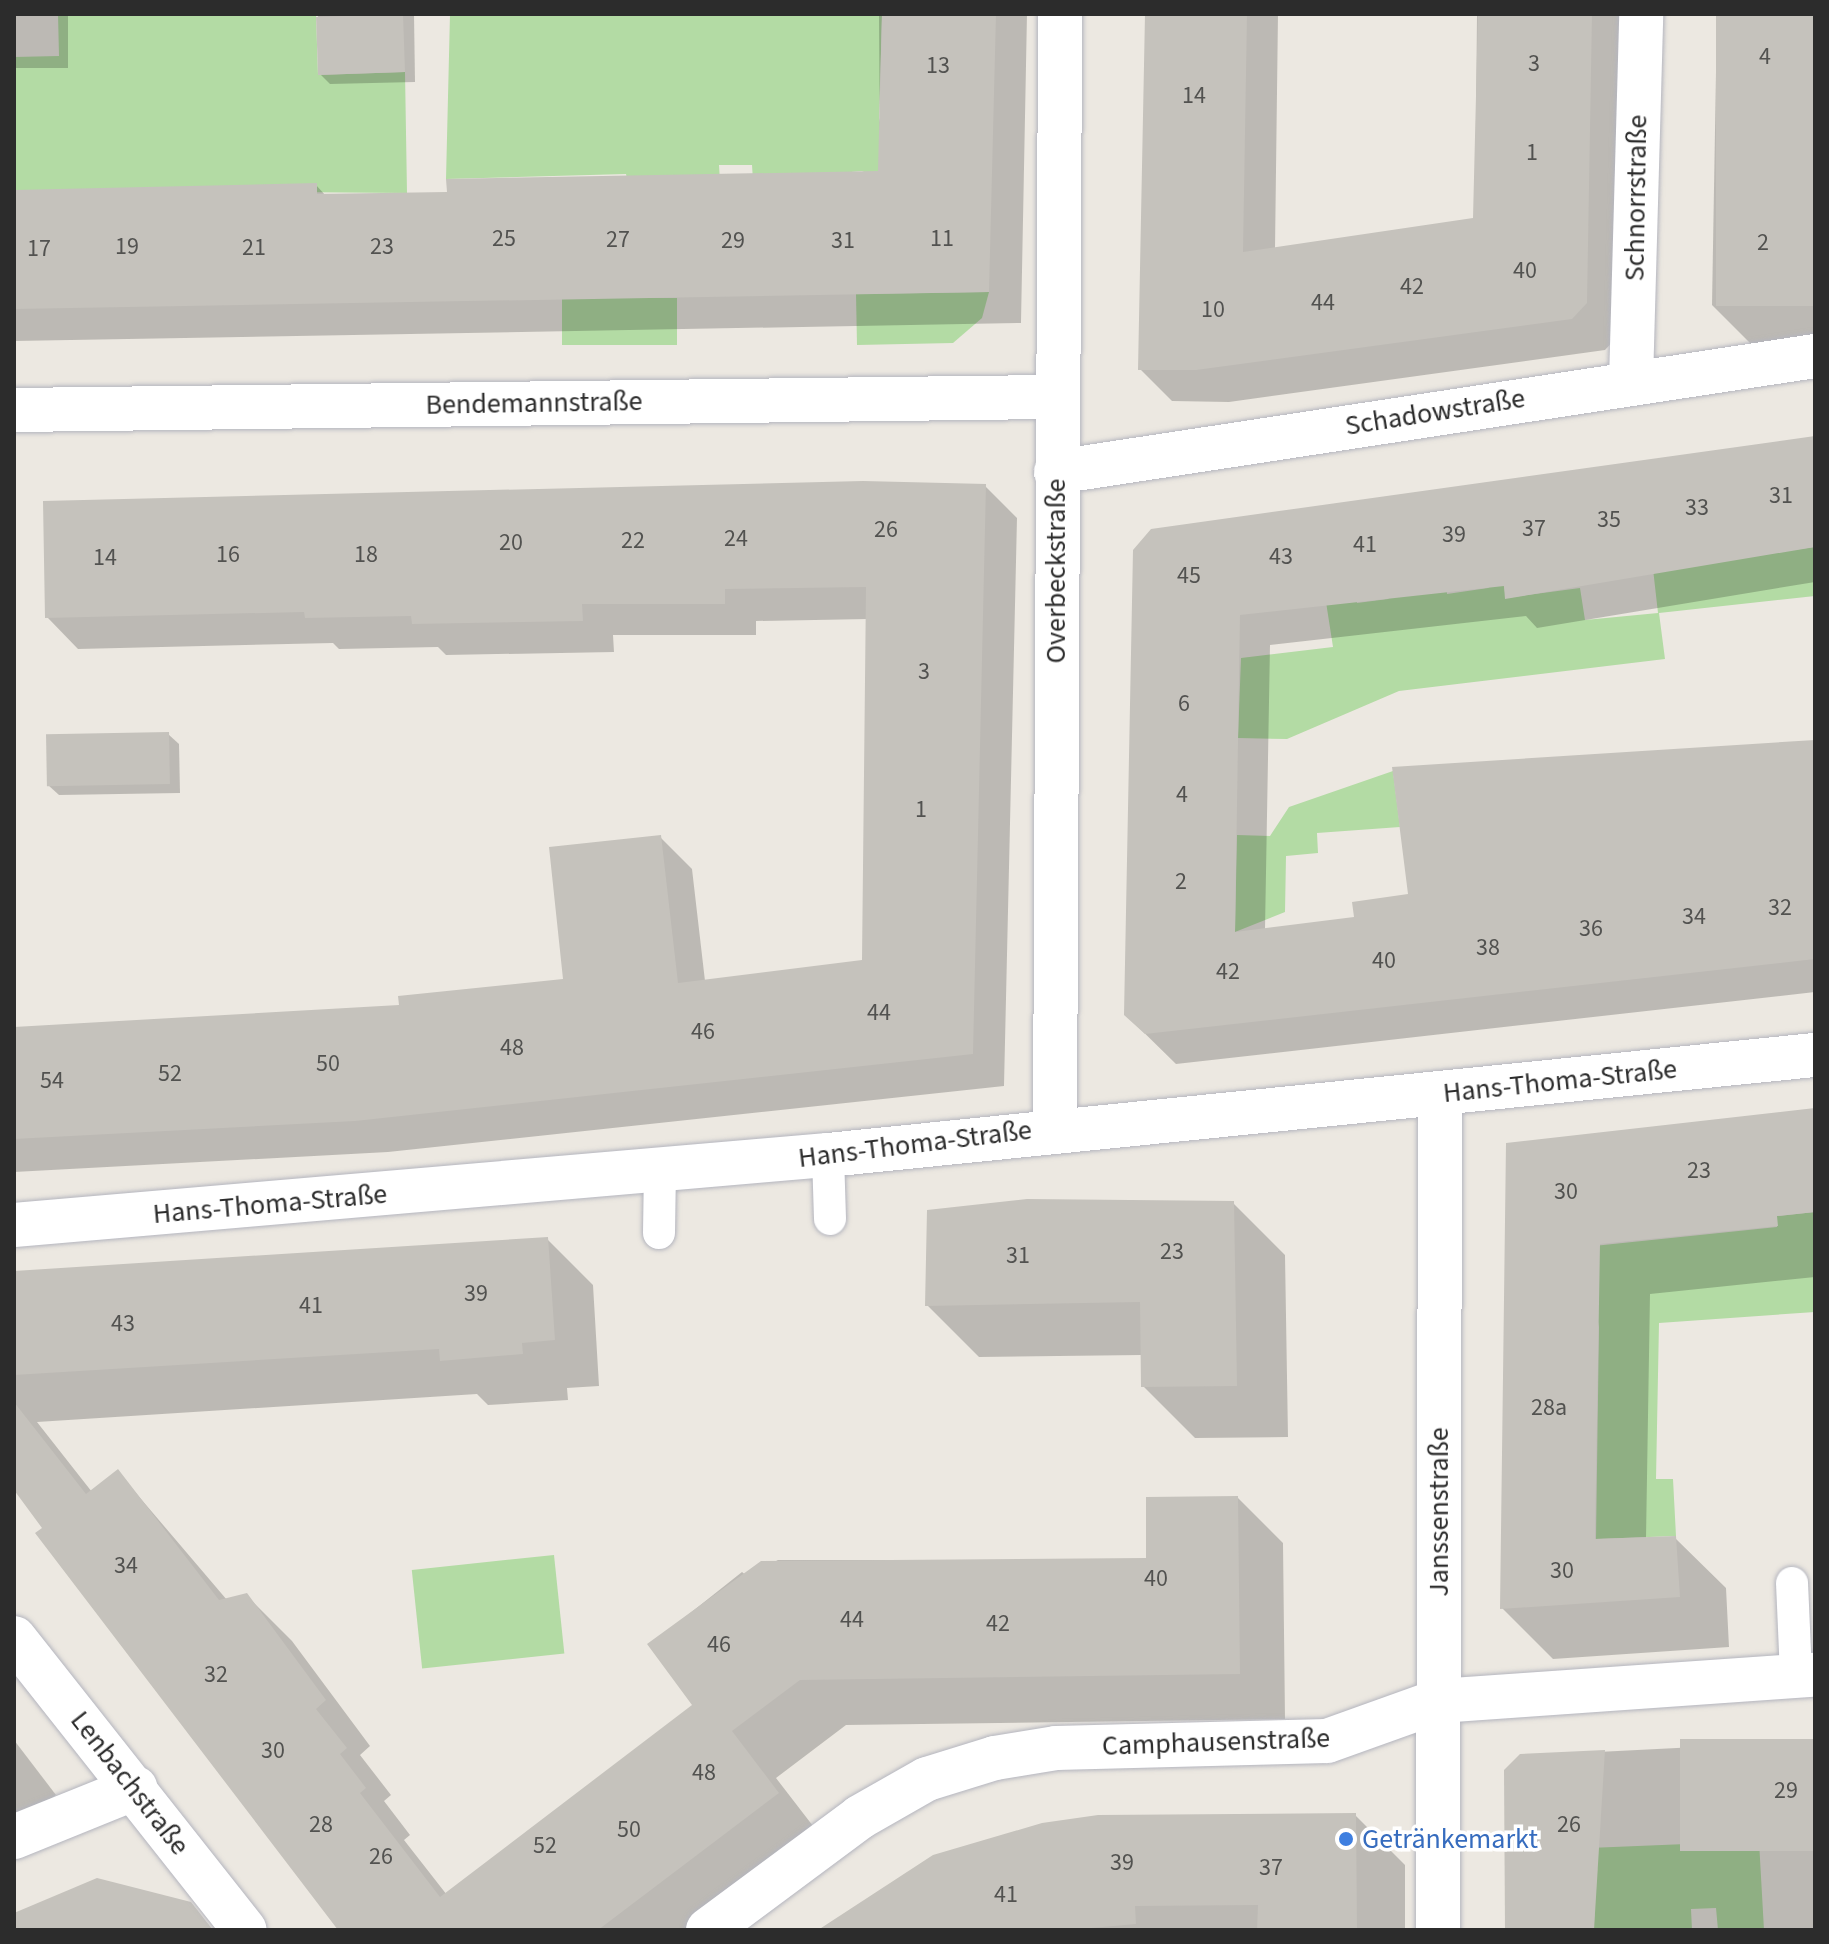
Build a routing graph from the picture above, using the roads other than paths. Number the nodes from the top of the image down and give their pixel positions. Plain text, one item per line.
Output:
1 (1060, 14) edge
2 (1641, 14) edge
3 (1815, 356) edge
4 (1631, 382) junction
5 (1054, 397) junction
6 (14, 410) edge
7 (1056, 472) junction
8 (1815, 1055) edge
9 (1440, 1094) junction
10 (1055, 1128) junction
11 (828, 1155) junction
12 (660, 1171) junction
13 (830, 1219) dead end
14 (14, 1225) edge
15 (659, 1233) dead end
16 (1792, 1583) dead end
17 (14, 1638) edge
18 (1805, 1676) edge
19 (1439, 1701) junction
20 (135, 1788) junction
21 (14, 1837) edge
22 (245, 1930) edge
23 (708, 1930) edge
24 (1438, 1930) edge

1 - 5 street, Overbeckstraße
2 - 4 street, Schnorrstraße
3 - 4 street, Schadowstraße
4 - 7 street, Schadowstraße
5 - 6 street, Bendemannstraße
5 - 7 street, Overbeckstraße
7 - 10 street, Overbeckstraße
8 - 9 street, Hans-Thoma-Straße
9 - 10 street, Hans-Thoma-Straße
9 - 19 street, Janssenstraße
10 - 11 street, Hans-Thoma-Straße
11 - 12 street, Hans-Thoma-Straße
11 - 13 lane
12 - 14 street, Hans-Thoma-Straße
12 - 15 lane
16 - 18 lane
17 - 20 street, Lenbachstraße
18 - 19 street, Camphausenstraße
19 - 23 street, Camphausenstraße
19 - 24 street, Janssenstraße
20 - 21 street
20 - 22 street, Lenbachstraße

